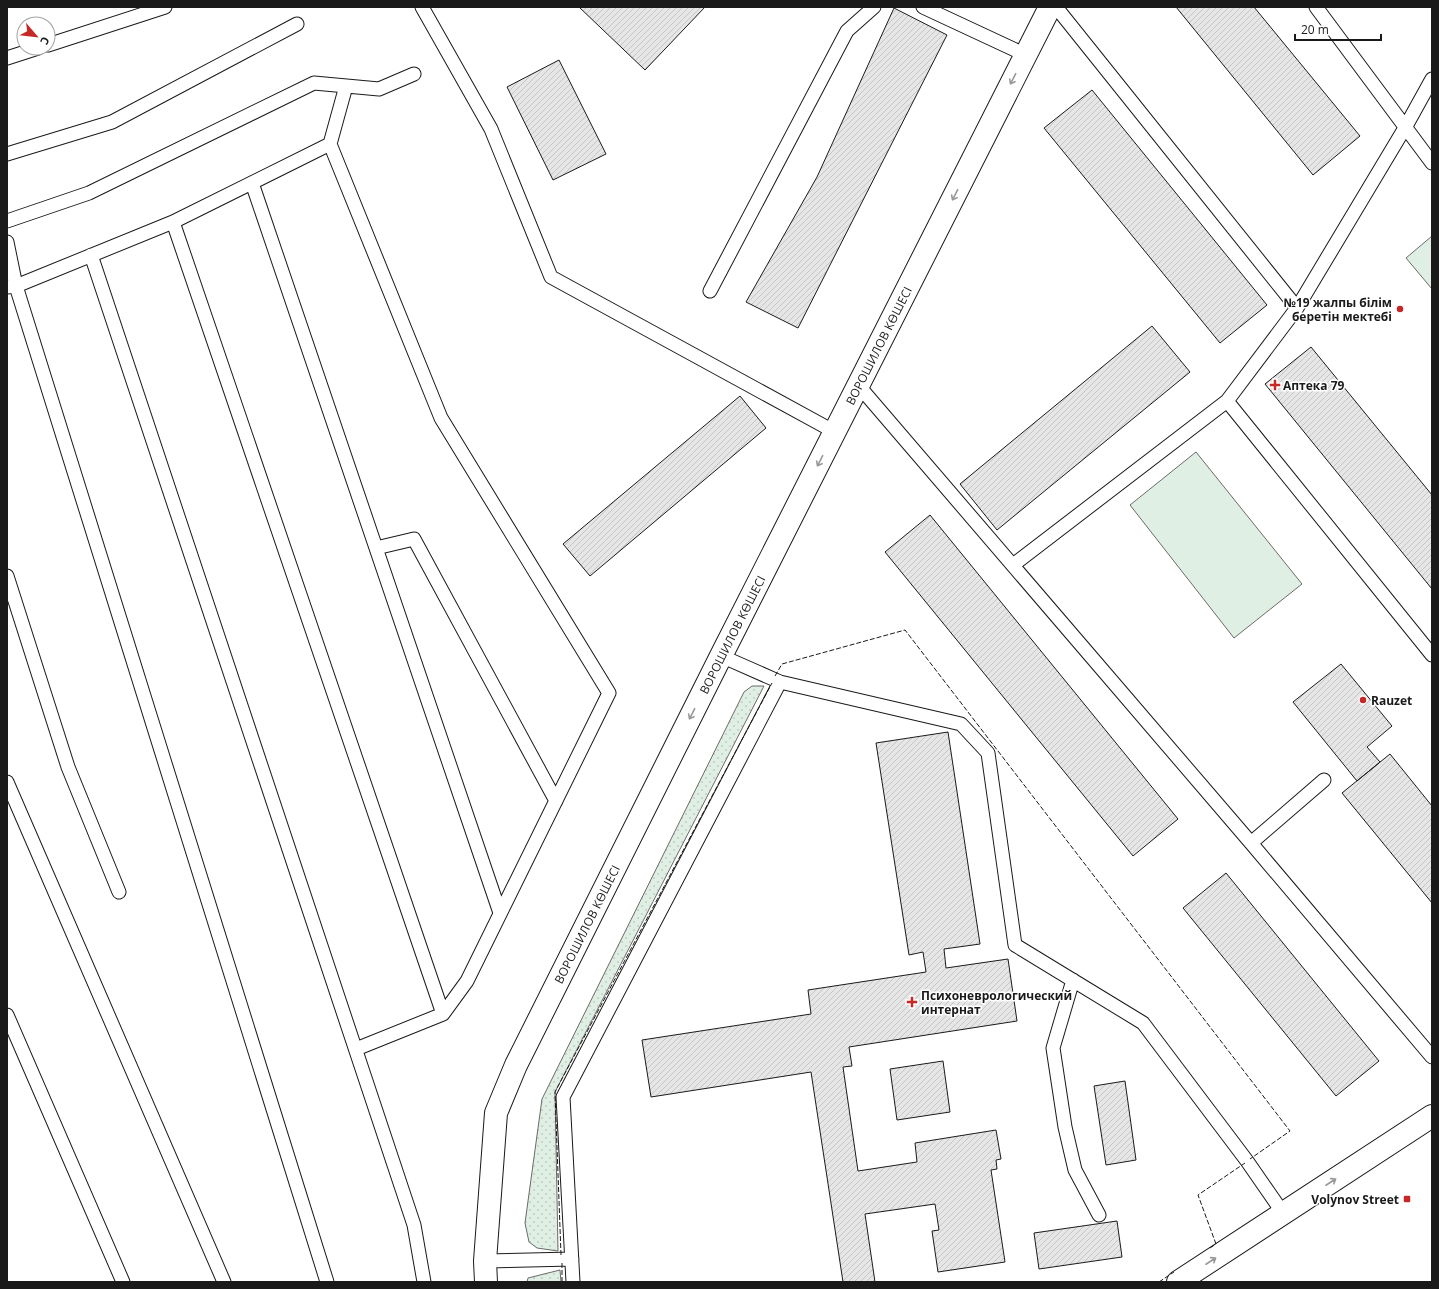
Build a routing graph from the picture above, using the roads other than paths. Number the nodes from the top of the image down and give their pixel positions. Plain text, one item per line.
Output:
1 (164, 7) edge
2 (422, 7) edge
3 (874, 7) edge
4 (923, 7) edge
5 (1050, 7) edge
6 (1056, 7) edge
7 (1316, 7) edge
8 (298, 24) dead end
9 (56, 42) edge
10 (1026, 55) junction
11 (414, 74) dead end
12 (1432, 79) edge
13 (346, 86) junction
14 (1406, 126) junction
15 (330, 144) junction
16 (7, 154) edge
17 (1432, 163) edge
18 (252, 183) junction
19 (7, 221) edge
20 (173, 222) junction
21 (7, 242) edge
22 (92, 255) junction
23 (12, 287) edge
24 (710, 291) dead end
25 (1297, 308) junction
26 (858, 385) junction
27 (1227, 401) junction
28 (835, 432) junction
29 (376, 548) junction
30 (1013, 565) junction
31 (7, 576) edge
32 (1432, 655) edge
33 (721, 656) junction
34 (780, 682) junction
35 (1324, 780) dead end
36 (7, 782) edge
37 (556, 801) junction
38 (1251, 843) junction
39 (119, 892) dead end
40 (500, 913) junction
41 (1072, 980) junction
42 (443, 1014) junction
43 (7, 1015) edge
44 (356, 1049) junction
45 (1432, 1057) edge
46 (1432, 1116) edge
47 (1283, 1213) junction
48 (1099, 1215) dead end
49 (572, 1259) junction
50 (485, 1260) junction
51 (123, 1282) edge
52 (224, 1282) edge
53 (327, 1282) edge
54 (424, 1282) edge
55 (486, 1282) edge
56 (573, 1282) edge
57 (1178, 1282) edge

1 - 9 lane
2 - 28 lane
3 - 24 lane
4 - 10 lane
5 - 10 street, ВОРОШИЛОВ КӨШЕСІ
6 - 25 lane
7 - 14 lane
8 - 16 lane
10 -> 26 street, ВОРОШИЛОВ КӨШЕСІ
11 - 13 lane
12 - 14 lane
13 - 15 lane
13 - 19 lane
14 - 17 lane
14 - 25 lane
15 - 18 lane
15 - 37 lane
18 - 20 lane
18 - 29 lane
20 - 22 lane
20 - 42 lane
21 - 23 lane
22 - 23 lane
22 - 44 lane
23 - 53 lane
25 - 27 lane
26 - 28 street, ВОРОШИЛОВ КӨШЕСІ
26 - 30 lane
27 - 30 lane
27 - 32 lane
28 -> 33 street, ВОРОШИЛОВ КӨШЕСІ
29 - 37 lane
29 - 40 lane
30 - 38 lane
31 - 39 lane
33 - 34 lane
33 -> 50 street, ВОРОШИЛОВ КӨШЕСІ
34 - 41 lane
34 - 49 lane
35 - 38 lane
36 - 52 lane
37 - 40 lane
38 - 45 lane
40 - 42 lane
41 - 47 lane
41 - 48 lane
42 - 44 lane
43 - 51 lane
44 - 54 lane
47 -> 46 street
57 -> 47 street
49 - 50 lane
49 - 56 lane
50 - 55 street, ВОРОШИЛОВ КӨШЕСІ

